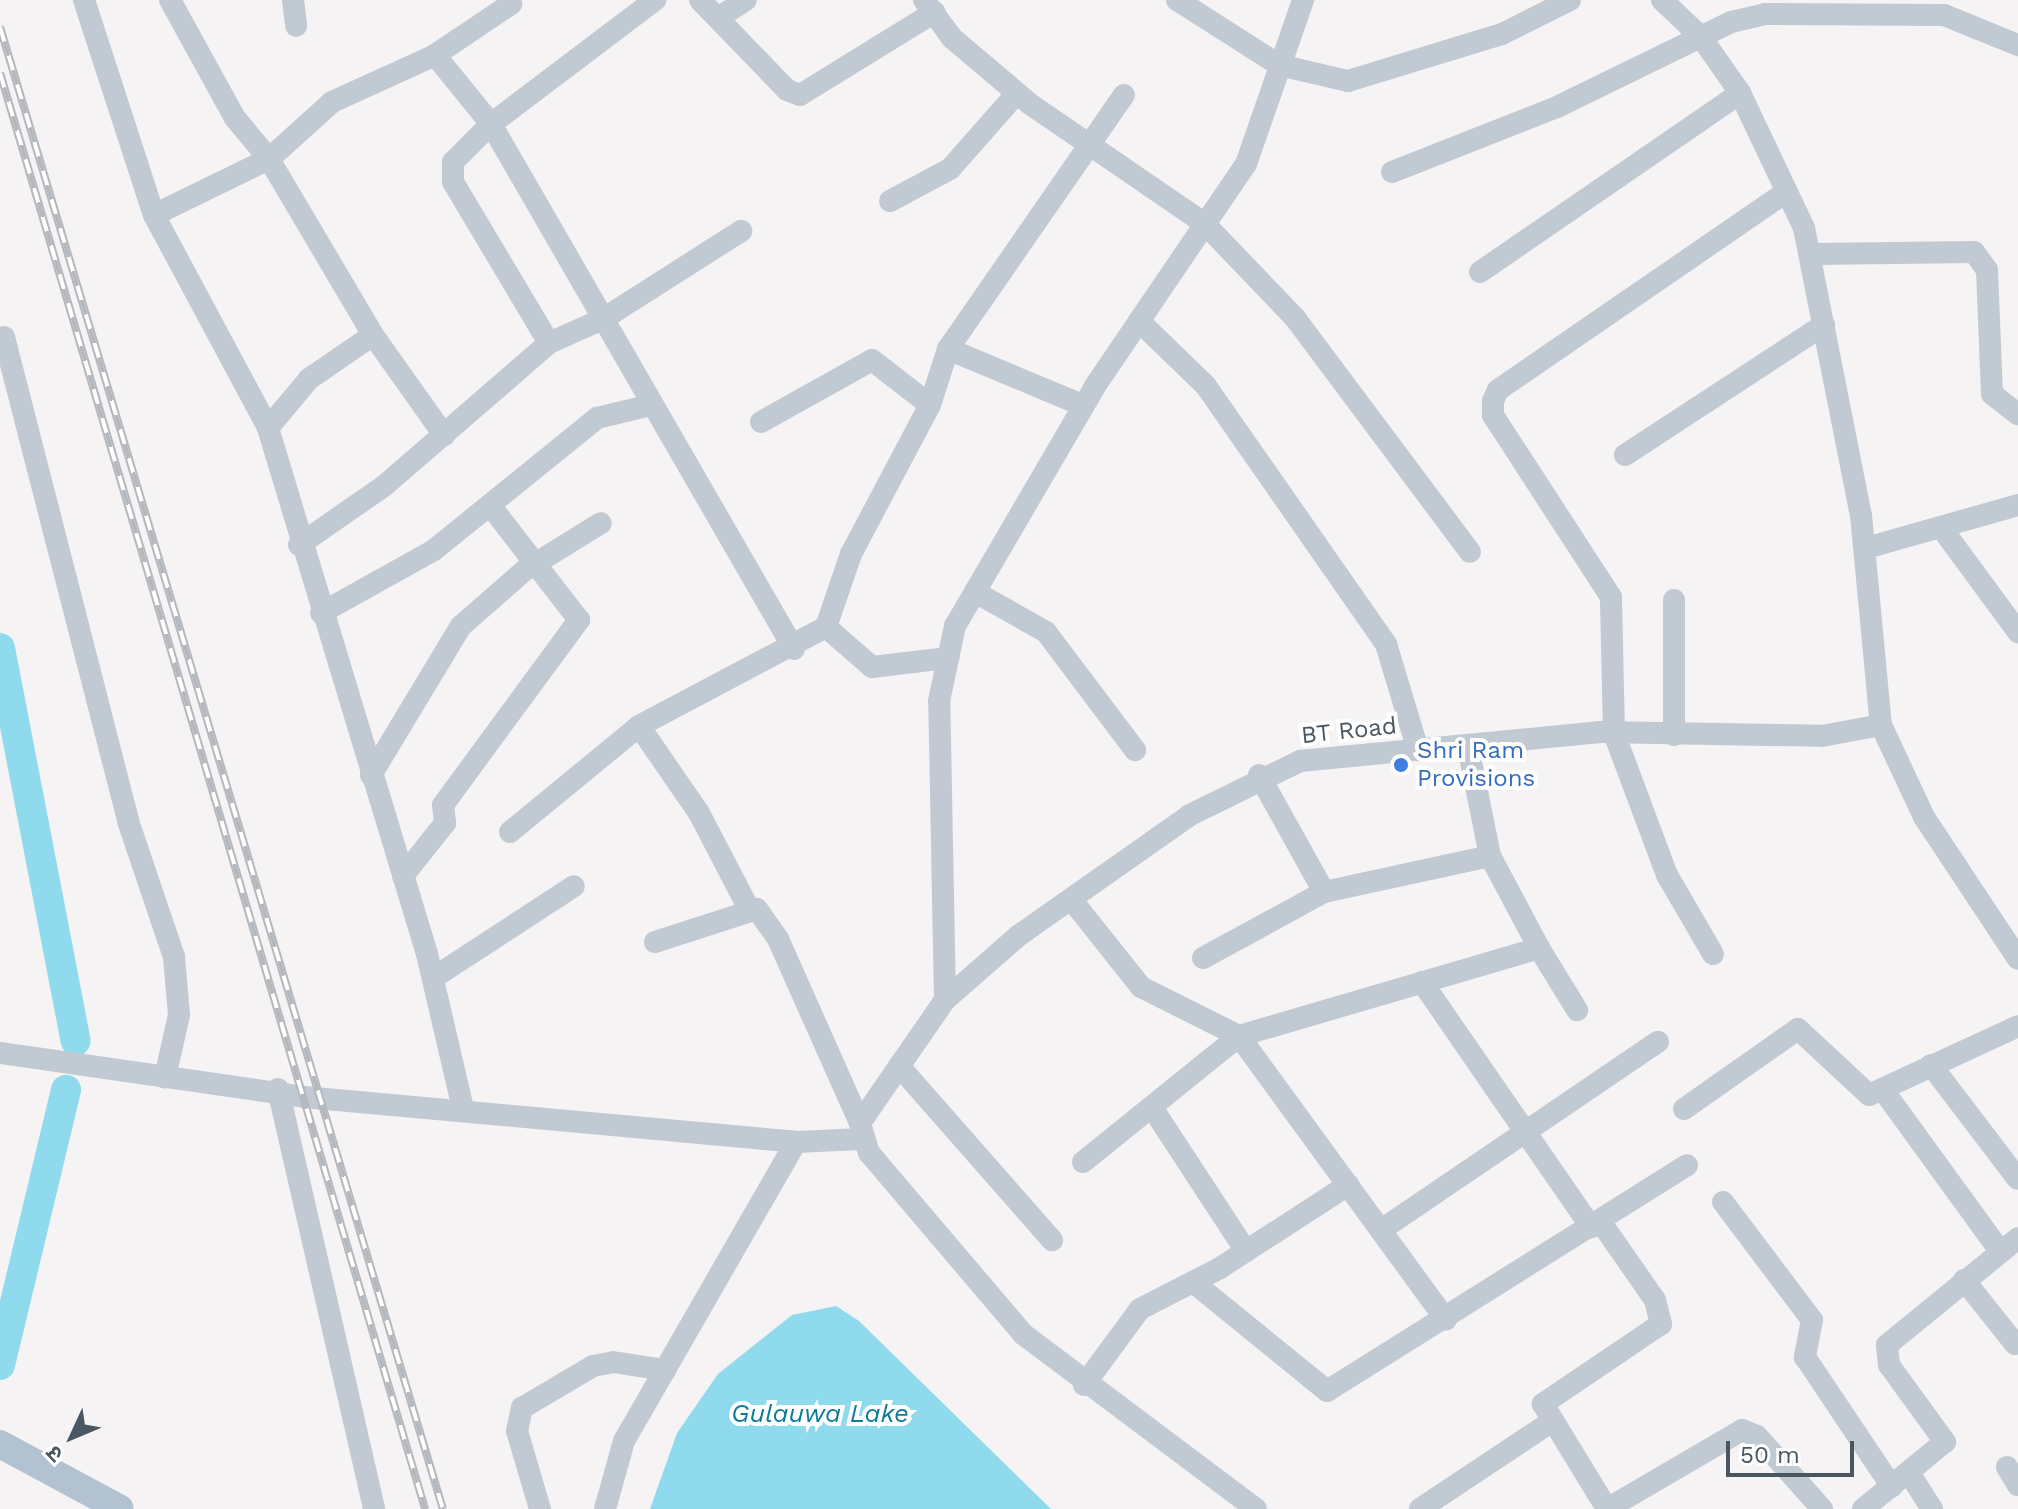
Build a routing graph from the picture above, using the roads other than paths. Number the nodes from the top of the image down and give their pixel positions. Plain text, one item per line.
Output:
1 (84, 0) edge
2 (170, 0) edge
3 (293, 0) edge
4 (655, 0) edge
5 (700, 0) edge
6 (746, 0) edge
7 (1177, 0) edge
8 (1303, 0) edge
9 (1570, 0) edge
10 (1662, 0) edge
11 (511, 4) dead end
12 (930, 6) edge
13 (718, 18) junction
14 (296, 26) dead end
15 (1701, 37) junction
16 (2018, 45) edge
17 (435, 55) junction
18 (1279, 65) junction
19 (1017, 93) junction
20 (1740, 93) junction
21 (1124, 95) dead end
22 (491, 124) junction
23 (1090, 145) junction
24 (269, 159) junction
25 (1392, 172) dead end
26 (1786, 192) junction
27 (890, 201) dead end
28 (154, 215) junction
29 (1205, 224) junction
30 (741, 231) dead end
31 (1813, 254) junction
32 (1480, 272) dead end
33 (603, 319) junction
34 (1139, 321) junction
35 (1824, 325) junction
36 (373, 335) junction
37 (4, 337) dead end
38 (549, 343) junction
39 (948, 349) junction
40 (651, 405) junction
41 (930, 405) junction
42 (1084, 406) junction
43 (2018, 414) edge
44 (761, 422) dead end
45 (268, 428) junction
46 (444, 435) junction
47 (1625, 455) dead end
48 (2018, 505) edge
49 (492, 508) junction
50 (601, 523) dead end
51 (1943, 530) junction
52 (299, 545) junction
53 (1866, 548) junction
54 (1470, 552) dead end
55 (535, 564) junction
56 (975, 592) junction
57 (1674, 600) dead end
58 (321, 613) junction
59 (826, 627) junction
60 (2018, 632) edge
61 (794, 649) junction
62 (948, 658) junction
63 (1881, 725) junction
64 (639, 726) junction
65 (1614, 733) junction
66 (1674, 735) junction
67 (1468, 747) junction
68 (1135, 750) dead end
69 (1418, 750) junction
70 (371, 775) junction
71 (1259, 775) junction
72 (510, 832) dead end
73 (1490, 856) junction
74 (403, 876) junction
75 (574, 886) dead end
76 (1324, 892) junction
77 (1071, 899) junction
78 (749, 909) junction
79 (655, 942) dead end
80 (1539, 948) junction
81 (1713, 954) dead end
82 (1203, 958) dead end
83 (2018, 959) edge
84 (433, 978) junction
85 (1422, 982) junction
86 (945, 1000) junction
87 (1577, 1010) dead end
88 (2018, 1026) edge
89 (1239, 1036) junction
90 (1658, 1042) dead end
91 (0, 1053) edge
92 (1931, 1065) junction
93 (899, 1066) junction
94 (165, 1077) junction
95 (278, 1089) junction
96 (1883, 1090) junction
97 (463, 1109) junction
98 (1153, 1109) junction
99 (1684, 1109) dead end
100 (861, 1131) junction
101 (1525, 1131) junction
102 (796, 1142) junction
103 (1083, 1162) dead end
104 (1687, 1165) dead end
105 (2018, 1179) edge
106 (1348, 1185) junction
107 (1723, 1202) dead end
108 (1596, 1224) junction
109 (1381, 1230) junction
110 (1052, 1240) dead end
111 (2009, 1244) edge
112 (1246, 1251) junction
113 (1964, 1280) junction
114 (1193, 1282) junction
115 (1446, 1320) junction
116 (2015, 1344) dead end
117 (665, 1370) junction
118 (1084, 1385) junction
119 (1551, 1422) junction
120 (0, 1444) edge
121 (1901, 1480) junction
122 (120, 1509) edge
123 (374, 1509) edge
124 (540, 1509) edge
125 (605, 1509) edge
126 (1256, 1509) edge
127 (1420, 1509) edge
128 (1607, 1509) edge
129 (1822, 1509) edge
130 (1863, 1509) edge
131 (1932, 1509) edge

1 - 28 street
2 - 24 street
3 - 14 street
4 - 22 street
5 - 13 street
6 - 13 street
7 - 18 street
8 - 18 street
9 - 18 street
10 - 15 street
11 - 17 street
12 - 13 street
12 - 19 street
15 - 16 street
15 - 20 street
15 - 25 street
17 - 22 street
17 - 24 street
18 - 29 street
19 - 23 street
19 - 27 street
20 - 26 street
20 - 32 street
21 - 23 street
22 - 33 street
22 - 38 street
23 - 29 street
23 - 39 street
24 - 28 street
24 - 36 street
26 - 31 street
26 - 65 street
28 - 45 street
29 - 34 street
29 - 54 street
30 - 33 street
31 - 35 street
31 - 43 street
33 - 38 street
33 - 40 street
34 - 42 street
34 - 69 street
35 - 47 street
35 - 53 street
36 - 45 street
36 - 46 street
37 - 94 street
38 - 46 street
39 - 41 street
39 - 42 street
40 - 49 street
40 - 61 street
41 - 44 street
41 - 59 street
42 - 56 street
45 - 52 street
46 - 52 street
48 - 51 street
49 - 55 street
49 - 58 street
50 - 55 street
51 - 53 street
51 - 60 street
52 - 58 street
53 - 63 street
55 - 70 street
55 - 74 street
56 - 62 street
56 - 68 street
57 - 66 street
58 - 70 street
59 - 61 street
59 - 62 street
61 - 64 street
62 - 86 street
63 - 66 street, BT Road
63 - 83 street
64 - 72 street
64 - 78 street
65 - 66 street, BT Road
65 - 67 street, BT Road
65 - 81 street
67 - 69 street, BT Road
67 - 73 street
69 - 71 street, BT Road
70 - 74 street
71 - 76 street
71 - 77 street, BT Road
73 - 76 street
73 - 80 street
74 - 84 street
75 - 84 street
76 - 82 street
77 - 86 street, BT Road
77 - 89 street
78 - 79 street
78 - 100 street
80 - 85 street
80 - 87 street
84 - 97 street
85 - 89 street
85 - 101 street
86 - 93 street, BT Road
88 - 92 street
89 - 98 street
89 - 106 street
90 - 101 street
91 - 94 street
92 - 96 street
92 - 105 street
93 - 100 street, BT Road
93 - 110 street
94 - 95 street
95 - 97 street
95 - 123 street
96 - 99 street
96 - 111 street
97 - 102 street
98 - 103 street
98 - 112 street
100 - 102 street
100 - 118 street
101 - 108 street
101 - 109 street
102 - 117 street
104 - 108 street
106 - 109 street
106 - 112 street
107 - 121 street
108 - 115 street
108 - 119 street
109 - 115 street
111 - 113 street
112 - 114 street
113 - 116 street
113 - 121 street
114 - 115 street
114 - 118 street
117 - 124 street
117 - 125 street
118 - 126 street
119 - 127 street
119 - 128 street
120 - 122 main road
121 - 130 street
121 - 131 street
128 - 129 street

